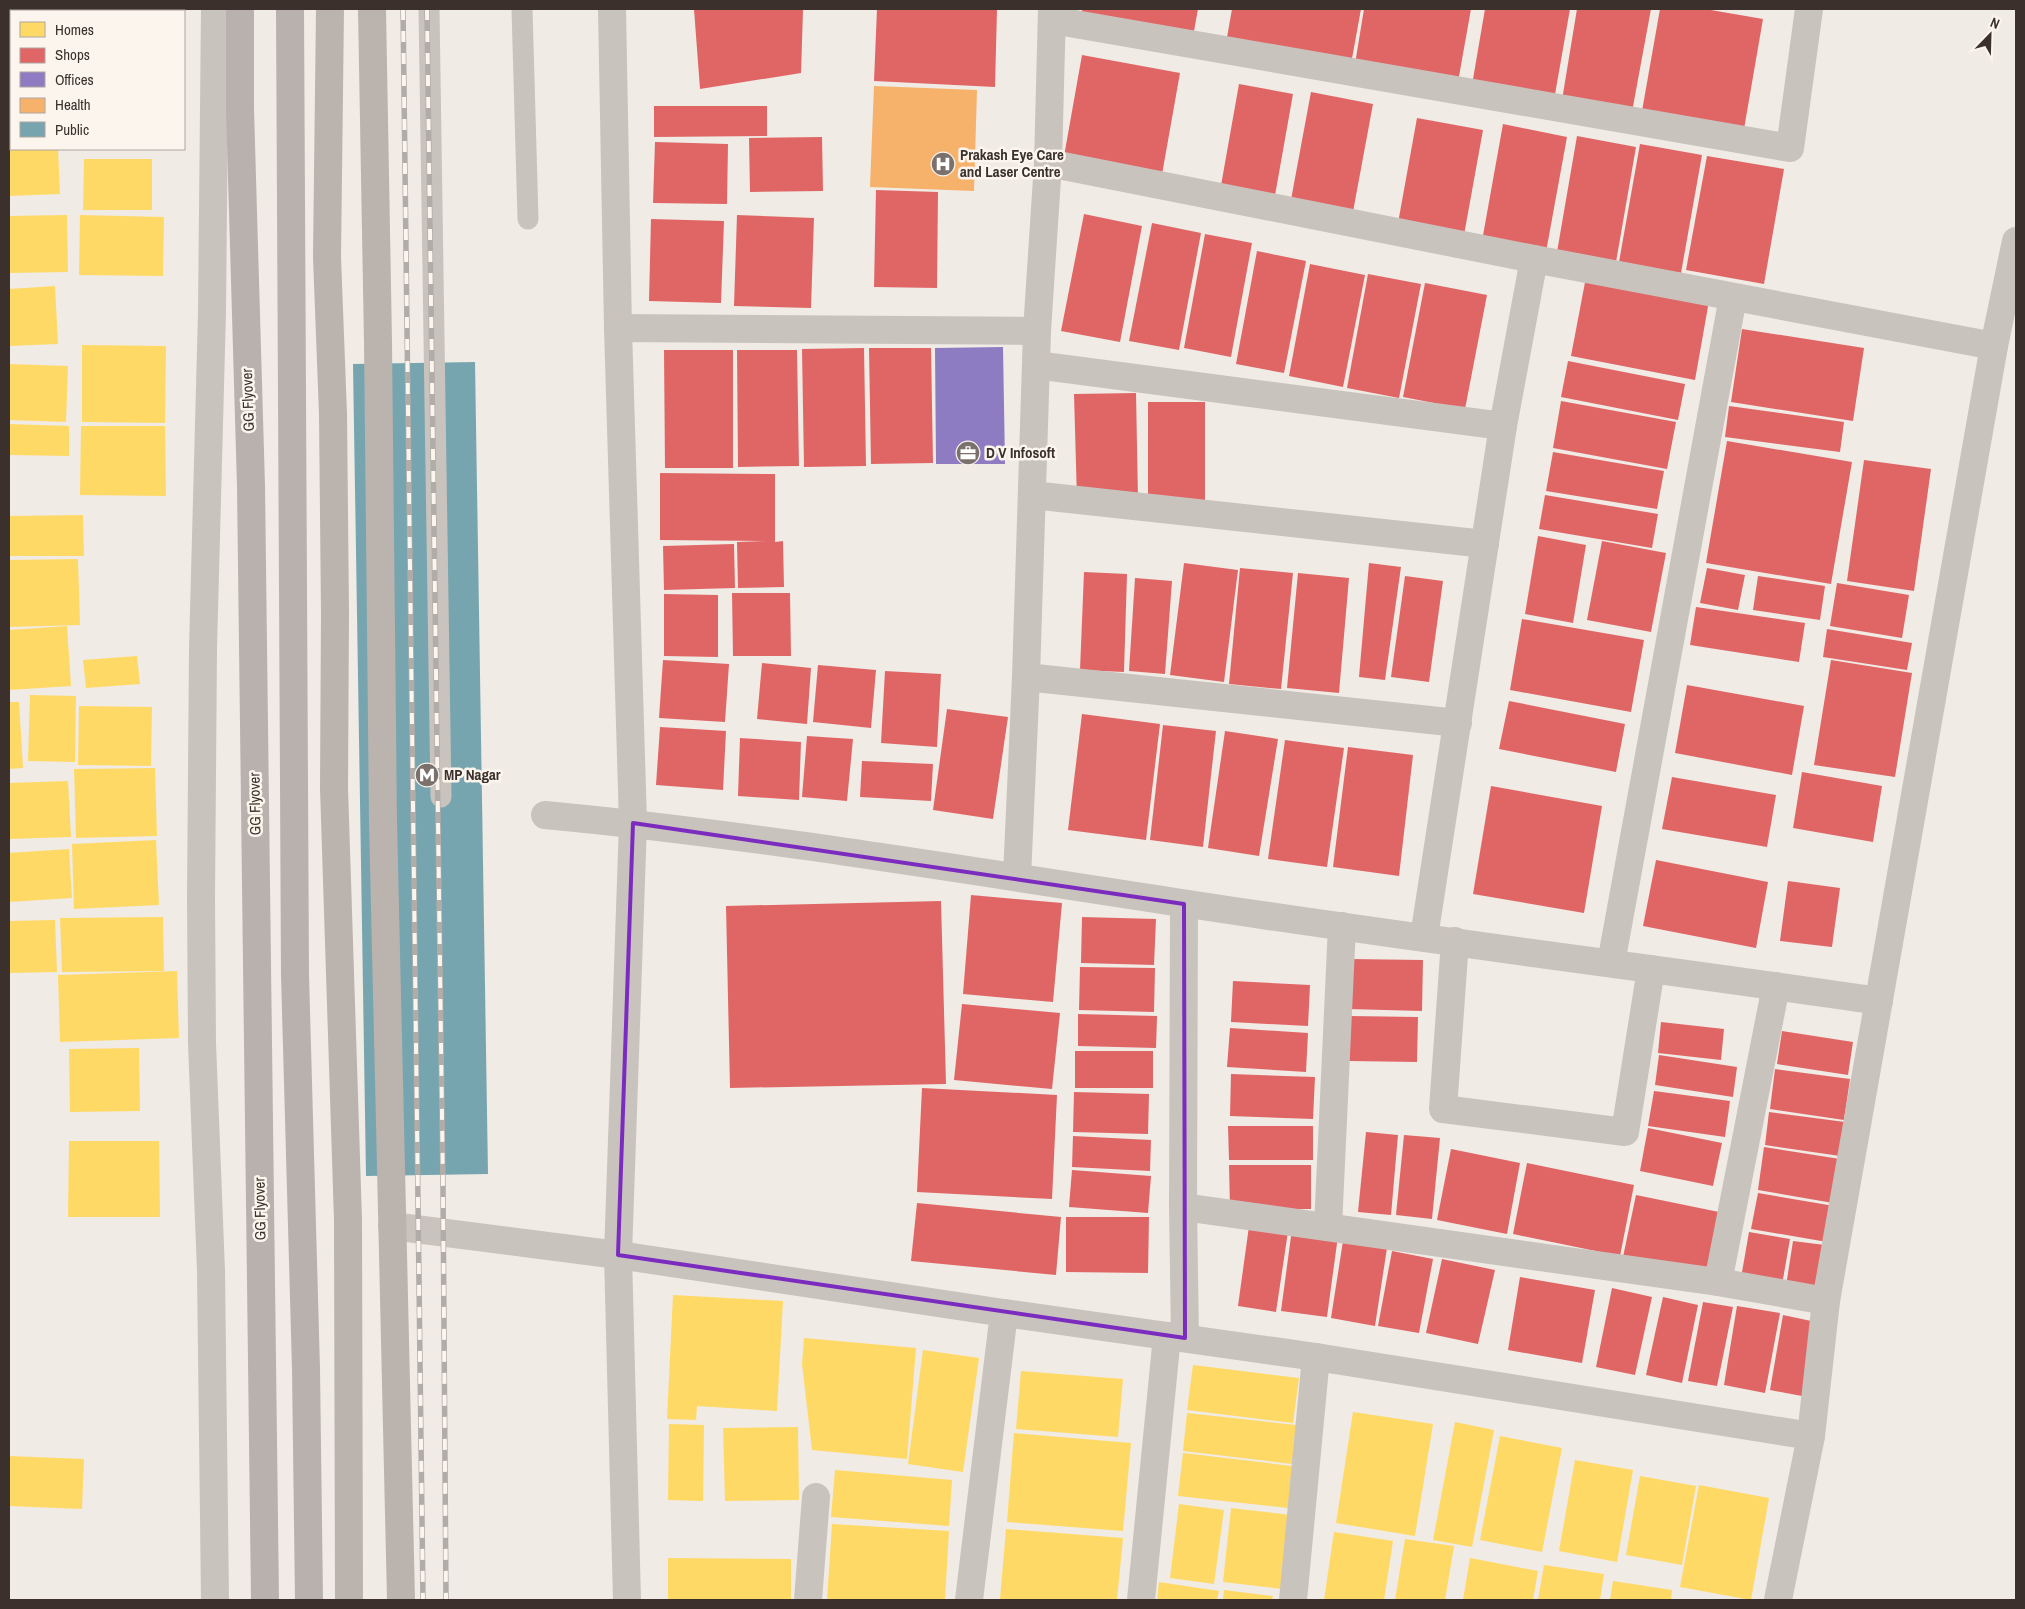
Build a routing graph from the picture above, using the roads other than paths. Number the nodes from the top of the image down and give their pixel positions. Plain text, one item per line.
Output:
1 (215, 9) edge
2 (240, 9) edge
3 (290, 9) edge
4 (330, 9) edge
5 (372, 9) edge
6 (429, 9) edge
7 (522, 9) edge
8 (612, 9) edge
9 (1809, 9) edge
10 (1052, 14) edge
11 (1048, 164) junction
12 (528, 219) dead end
13 (2016, 241) edge
14 (1534, 259) junction
15 (1733, 297) junction
16 (618, 328) junction
17 (1036, 331) junction
18 (1994, 346) junction
19 (1036, 365) junction
20 (1503, 426) junction
21 (1032, 495) junction
22 (1485, 544) junction
23 (1026, 677) junction
24 (1458, 723) junction
25 (441, 797) dead end
26 (545, 815) dead end
27 (633, 823) junction
28 (1017, 877) junction
29 (1184, 904) junction
30 (1342, 926) junction
31 (1424, 937) junction
32 (1455, 942) junction
33 (1611, 963) junction
34 (1651, 968) junction
35 (1776, 986) junction
36 (1879, 1000) junction
37 (1183, 1207) junction
38 (392, 1226) junction
39 (1328, 1227) junction
40 (618, 1255) junction
41 (1718, 1282) junction
42 (1826, 1301) junction
43 (1004, 1313) junction
44 (1176, 1337) junction
45 (1316, 1357) junction
46 (1811, 1436) junction
47 (816, 1497) dead end
48 (215, 1600) edge
49 (265, 1600) edge
50 (309, 1600) edge
51 (349, 1600) edge
52 (402, 1600) edge
53 (627, 1600) edge
54 (808, 1600) edge
55 (968, 1600) edge
56 (1142, 1600) edge
57 (1293, 1600) edge
58 (1778, 1600) edge

1 - 48 street
2 - 49 main road, GG Flyover
3 - 50 main road
4 - 51 main road
5 - 38 main road
6 - 25 lane
7 - 12 lane
8 - 16 street
9 - 10 street
10 - 11 street
11 - 14 street
11 - 17 street
13 - 18 street
14 - 15 street
14 - 20 street
15 - 18 street
15 - 33 street
16 - 17 street
16 - 27 street
17 - 19 street
18 - 36 street
19 - 20 street
19 - 21 street
20 - 22 street
21 - 22 street
21 - 23 street
22 - 24 street
23 - 24 street
23 - 28 street
24 - 31 street
26 - 27 street
27 - 28 street
27 - 40 street
28 - 29 street
29 - 30 street
29 - 37 street
30 - 31 street
30 - 39 street
31 - 32 street
32 - 33 street
32 - 34 street
33 - 34 street
34 - 35 street
35 - 36 street
35 - 41 street
36 - 42 street
37 - 39 street
37 - 44 street
38 - 40 street
38 - 52 main road
39 - 41 street
40 - 43 street
40 - 53 street
41 - 42 street
42 - 46 street
43 - 44 street
43 - 55 street
44 - 45 street
44 - 56 street
45 - 46 street
45 - 57 street
46 - 58 street
47 - 54 street

